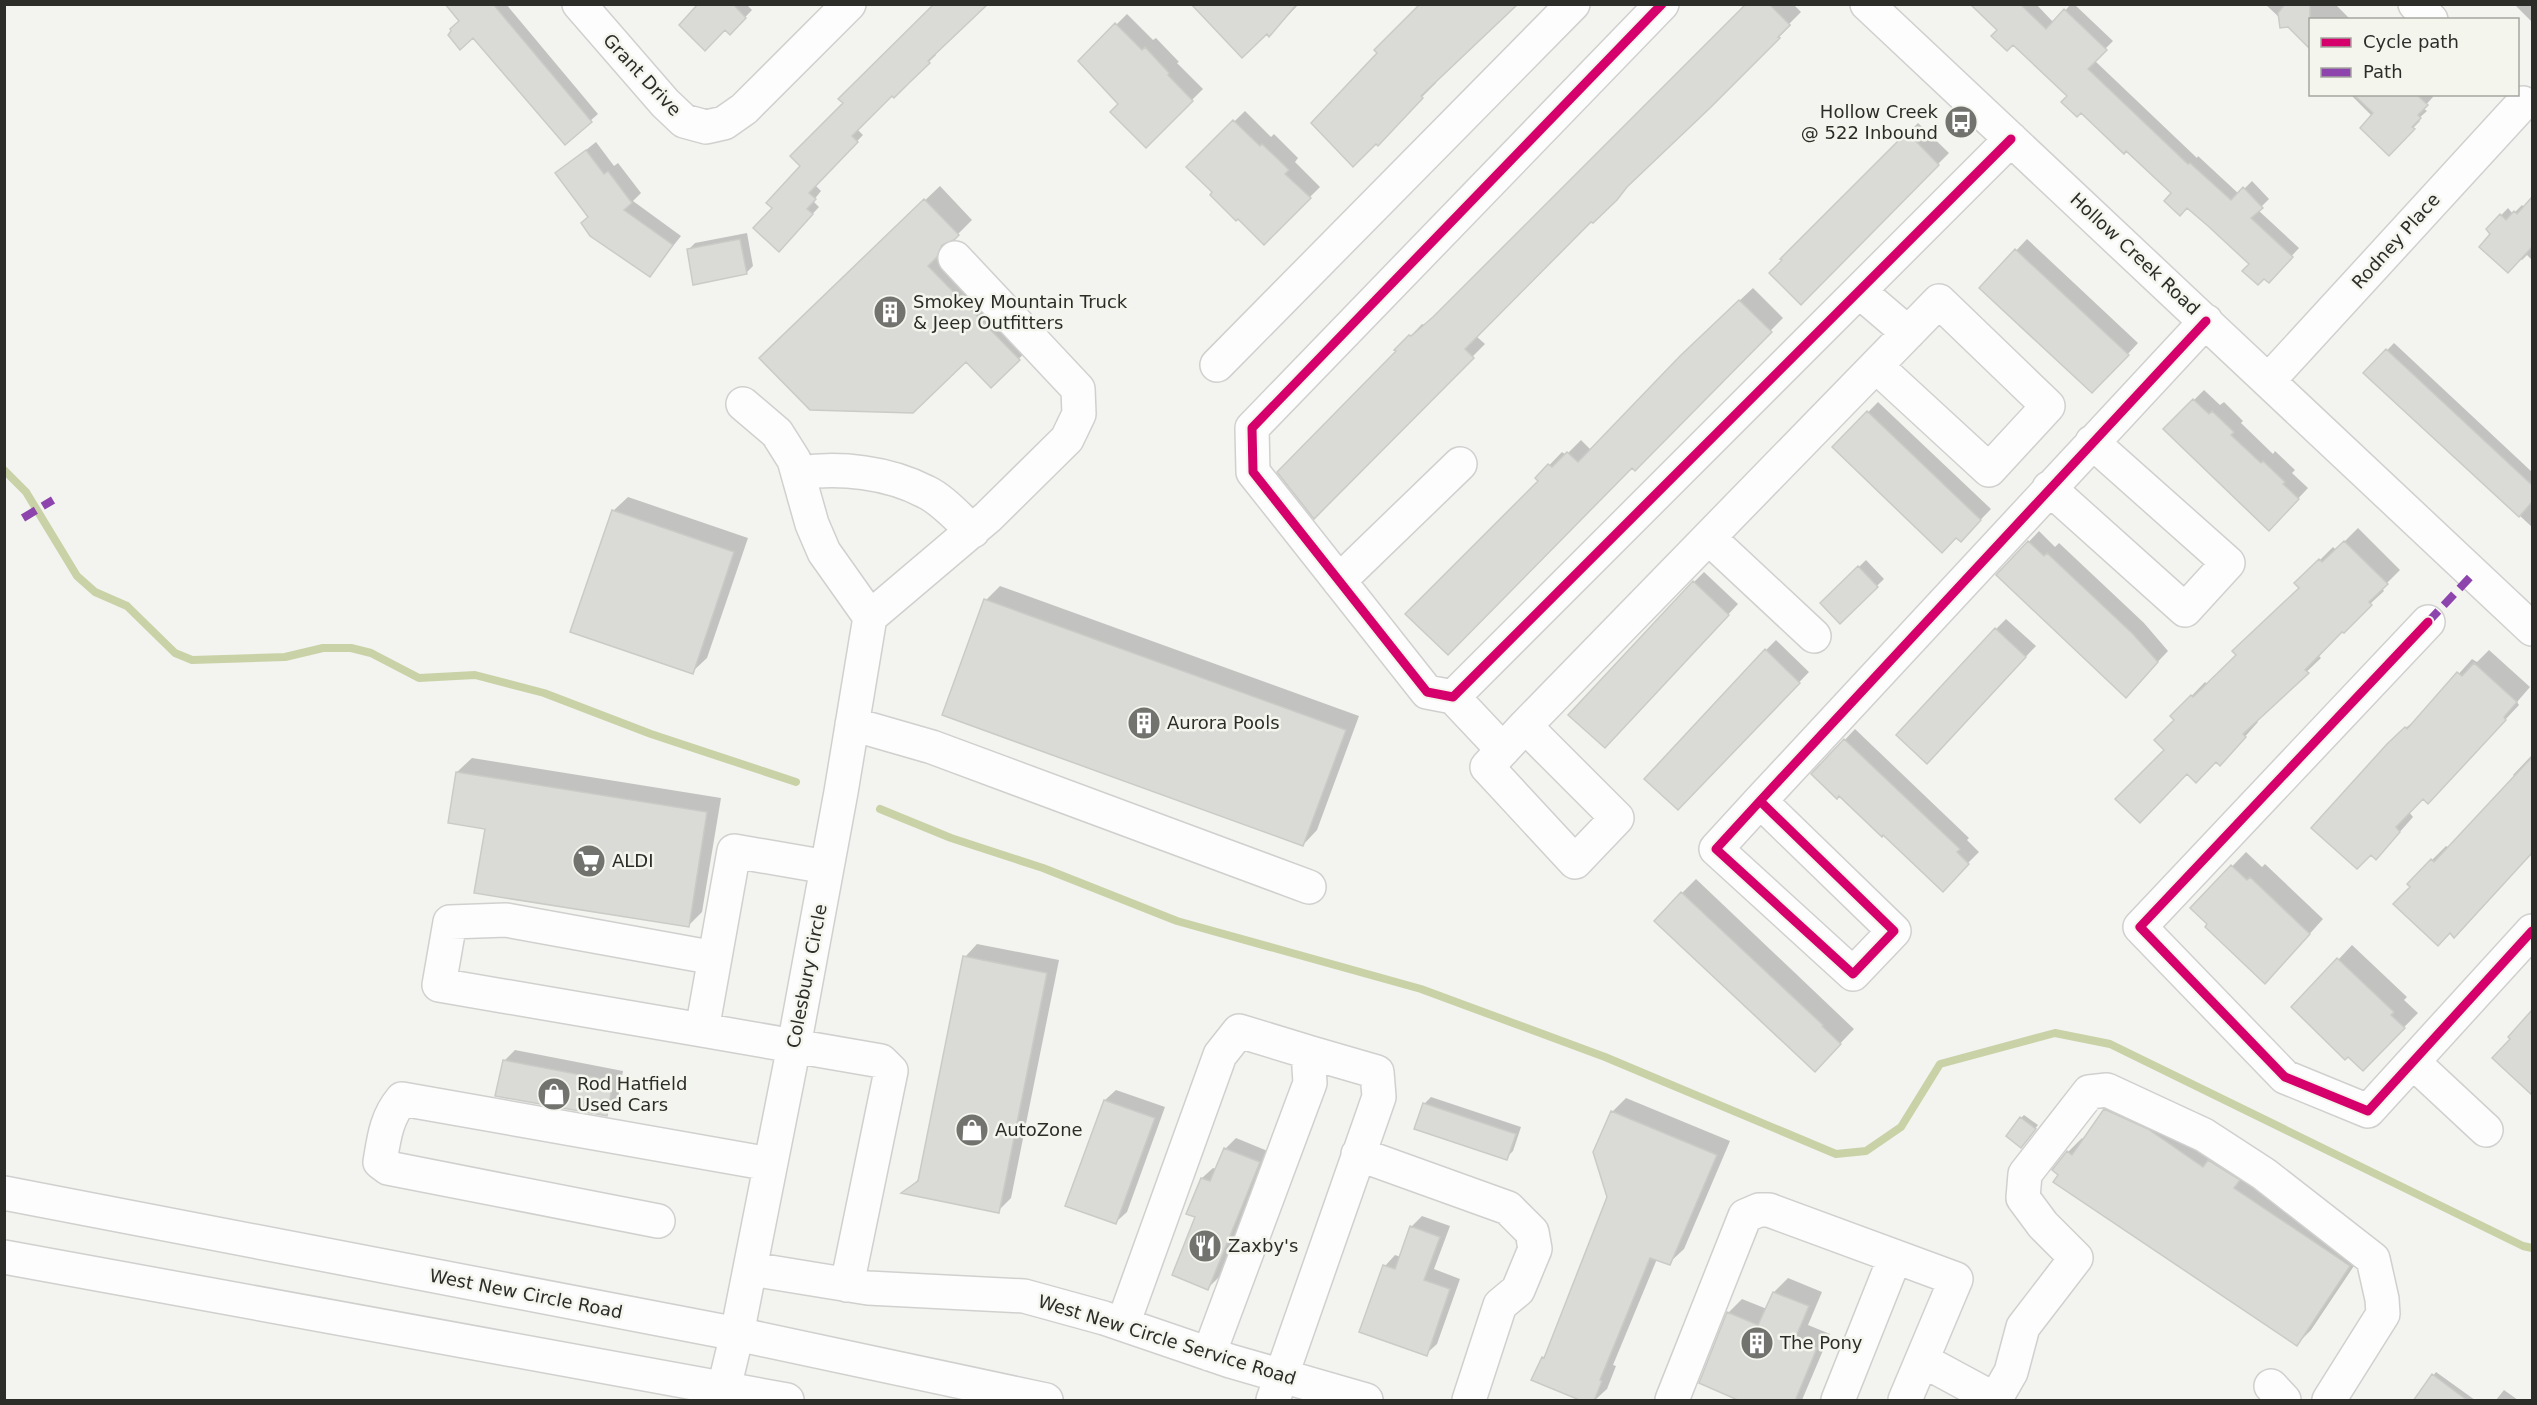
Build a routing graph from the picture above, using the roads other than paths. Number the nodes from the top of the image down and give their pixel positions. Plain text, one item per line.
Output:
1 (579, 4) edge
2 (849, 4) edge
3 (1573, 4) edge
4 (1662, 4) edge
5 (1867, 4) edge
6 (2415, 4) edge
7 (2429, 18) edge
8 (2523, 103) edge
9 (2011, 139) junction
10 (955, 258) dead end
11 (1859, 291) junction
12 (2206, 321) junction
13 (1908, 333) junction
14 (1217, 364) dead end
15 (1876, 366) junction
16 (2270, 380) junction
17 (743, 404) dead end
18 (2092, 442) junction
19 (1460, 464) dead end
20 (799, 473) junction
21 (2049, 488) junction
22 (973, 531) junction
23 (1709, 538) junction
24 (1339, 580) junction
25 (870, 617) junction
26 (2428, 622) dead end
27 (2532, 629) edge
28 (1814, 636) dead end
29 (1453, 697) junction
30 (852, 724) junction
31 (1760, 801) junction
32 (827, 867) junction
33 (1309, 887) dead end
34 (2532, 931) edge
35 (715, 958) junction
36 (702, 1030) junction
37 (794, 1046) junction
38 (1308, 1052) junction
39 (2413, 1062) junction
40 (2486, 1130) dead end
41 (1358, 1154) junction
42 (770, 1164) junction
43 (13, 1192) edge
44 (658, 1221) dead end
45 (4, 1257) edge
46 (1895, 1257) junction
47 (751, 1269) junction
48 (847, 1285) junction
49 (1123, 1324) junction
50 (737, 1334) junction
51 (1209, 1354) junction
52 (1922, 1360) junction
53 (1276, 1388) edge
54 (722, 1396) edge
55 (1995, 1400) edge
56 (787, 1401) edge
57 (1046, 1401) edge
58 (1366, 1401) edge
59 (1470, 1401) edge
60 (1672, 1401) edge
61 (1838, 1401) edge
62 (1905, 1401) edge
63 (2329, 1401) edge

1 - 2 main road, Grant Drive
3 - 14 main road
4 - 24 main road
5 - 9 main road, Hollow Creek Road
6 - 7 main road
8 - 16 main road, Rodney Place
9 - 11 main road
9 - 12 main road, Hollow Creek Road
10 - 22 main road
11 - 13 main road
11 - 29 main road
12 - 16 main road, Hollow Creek Road
12 - 18 main road
13 - 15 main road
13 - 15 main road
15 - 23 main road
16 - 27 main road, Hollow Creek Road
17 - 20 main road
18 - 21 main road
18 - 21 main road
19 - 24 main road
20 - 22 main road
20 - 25 main road
21 - 31 main road
22 - 25 main road
23 - 28 main road
23 - 29 main road
24 - 29 main road
25 - 30 main road, Colesbury Circle
26 - 39 main road
30 - 32 main road, Colesbury Circle
30 - 33 main road
31 - 31 main road
32 - 35 main road
32 - 37 main road, Colesbury Circle
34 - 39 main road
35 - 36 main road
35 - 36 main road
36 - 37 main road
37 - 42 main road, Colesbury Circle
37 - 48 main road
38 - 41 main road
38 - 49 main road
38 - 51 main road
39 - 40 main road
41 - 53 main road
41 - 59 main road
42 - 44 main road
42 - 47 main road, Colesbury Circle
43 - 50 main road, West New Circle Road
45 - 54 main road
46 - 52 main road
46 - 60 main road
46 - 61 main road
47 - 48 main road, West New Circle Service Road
47 - 50 main road, Colesbury Circle
48 - 49 main road, West New Circle Service Road
49 - 51 main road, West New Circle Service Road
50 - 54 main road, Colesbury Circle
50 - 57 main road, West New Circle Road
51 - 53 main road, West New Circle Service Road
52 - 55 main road
52 - 62 main road
53 - 58 main road, West New Circle Service Road
54 - 56 main road
55 - 63 main road

